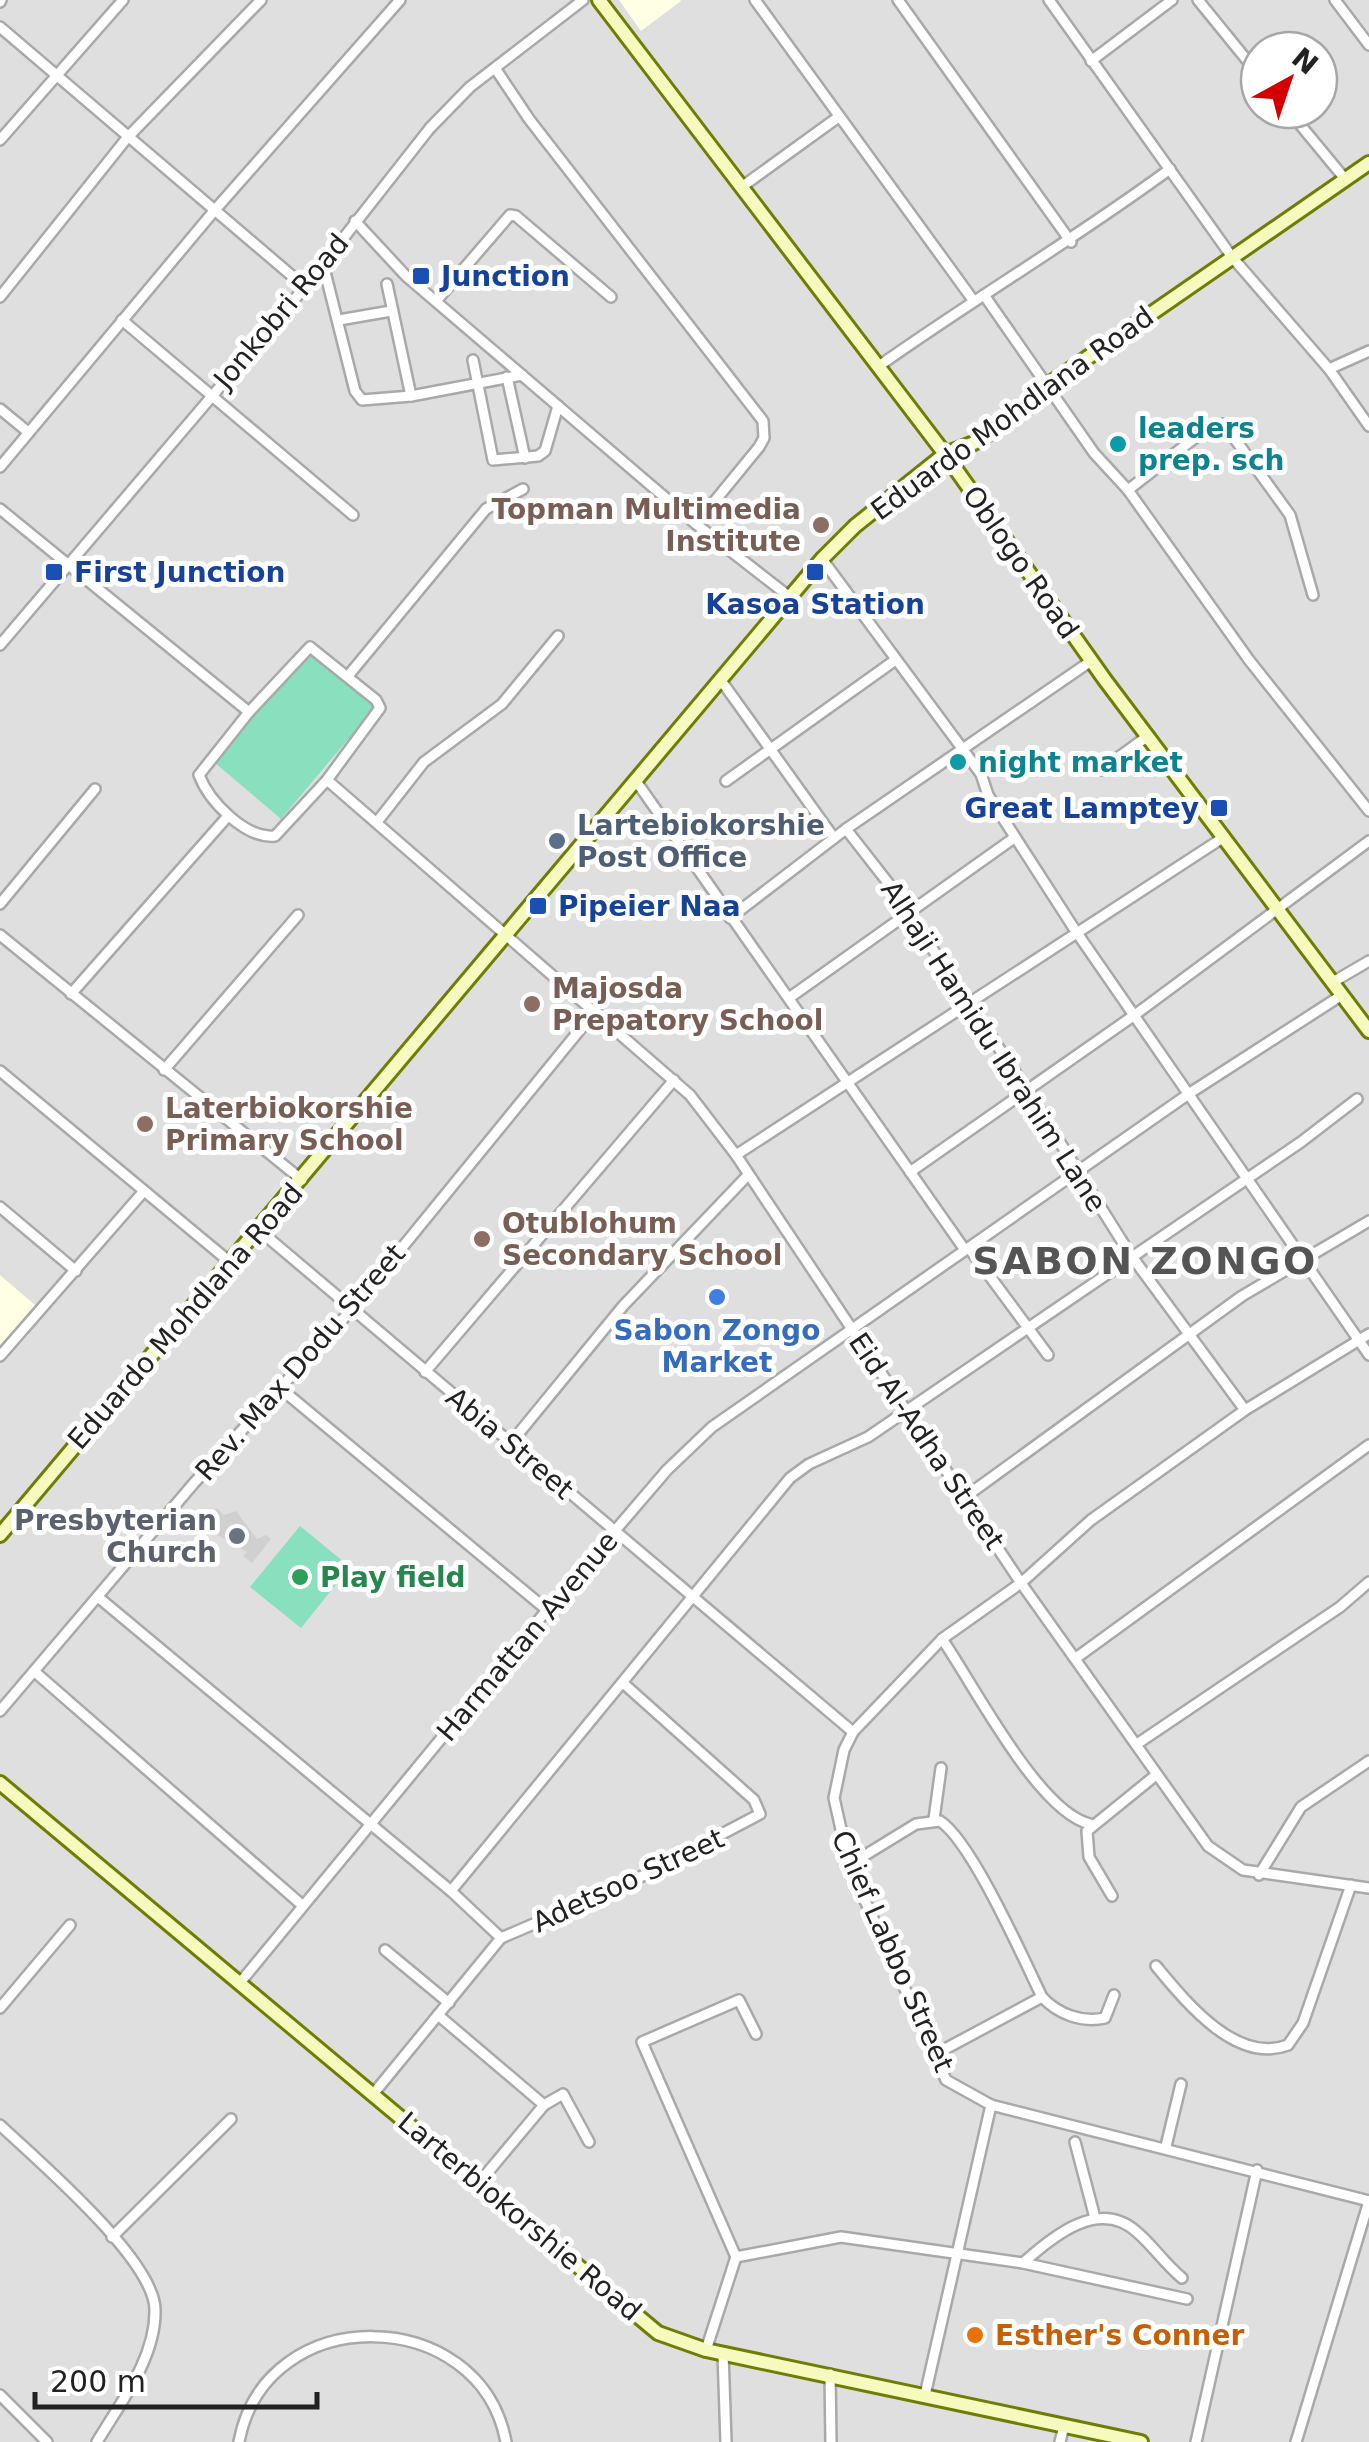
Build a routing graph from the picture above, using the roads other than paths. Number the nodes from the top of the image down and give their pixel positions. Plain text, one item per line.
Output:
1 (124, 0) edge
2 (261, 0) edge
3 (400, 0) edge
4 (582, 0) edge
5 (599, 0) edge
6 (755, 0) edge
7 (898, 0) edge
8 (1050, 0) edge
9 (1172, 0) edge
10 (1198, 0) edge
11 (1335, 0) edge
12 (0, 27) edge
13 (1369, 45) edge
14 (1239, 50) edge
15 (1091, 61) junction
16 (495, 68) junction
17 (58, 78) junction
18 (837, 118) junction
19 (1305, 130) edge
20 (127, 138) junction
21 (0, 140) edge
22 (1369, 163) edge
23 (1170, 169) junction
24 (1345, 179) junction
25 (743, 186) junction
26 (214, 210) junction
27 (355, 222) junction
28 (1071, 242) junction
29 (1232, 256) junction
30 (323, 264) junction
31 (387, 284) dead end
32 (304, 287) junction
33 (984, 295) junction
34 (0, 297) edge
35 (611, 297) dead end
36 (973, 300) junction
37 (436, 301) junction
38 (391, 311) junction
39 (122, 320) junction
40 (339, 320) junction
41 (1369, 351) edge
42 (473, 360) dead end
43 (879, 366) junction
44 (1330, 370) junction
45 (522, 375) junction
46 (507, 377) junction
47 (474, 382) junction
48 (1045, 388) junction
49 (210, 396) junction
50 (412, 396) junction
51 (558, 406) junction
52 (0, 409) edge
53 (1369, 426) edge
54 (28, 432) junction
55 (945, 454) junction
56 (525, 458) junction
57 (0, 467) edge
58 (523, 489) dead end
59 (1128, 490) junction
60 (0, 509) edge
61 (354, 516) dead end
62 (696, 524) junction
63 (822, 558) junction
64 (70, 564) junction
65 (1313, 595) dead end
66 (791, 598) junction
67 (558, 636) dead end
68 (0, 644) edge
69 (894, 661) junction
70 (1091, 661) junction
71 (348, 676) junction
72 (720, 679) junction
73 (249, 712) junction
74 (1148, 736) junction
75 (772, 749) junction
76 (961, 750) junction
77 (1102, 770) dead end
78 (327, 780) junction
79 (636, 780) junction
80 (726, 781) dead end
81 (95, 789) dead end
82 (1369, 811) edge
83 (228, 816) junction
84 (377, 822) junction
85 (846, 829) junction
86 (1224, 837) junction
87 (834, 838) junction
88 (1014, 838) junction
89 (1369, 842) edge
90 (0, 904) edge
91 (1280, 909) junction
92 (907, 912) junction
93 (298, 915) dead end
94 (730, 918) junction
95 (1076, 930) junction
96 (508, 933) junction
97 (0, 934) edge
98 (1369, 961) edge
99 (1333, 982) junction
100 (71, 994) junction
101 (1342, 995) junction
102 (789, 998) junction
103 (966, 1002) junction
104 (596, 1010) junction
105 (1136, 1014) junction
106 (1369, 1031) edge
107 (164, 1070) junction
108 (0, 1071) edge
109 (674, 1080) junction
110 (847, 1080) junction
111 (1027, 1090) junction
112 (1190, 1094) junction
113 (1357, 1099) dead end
114 (736, 1155) junction
115 (910, 1172) junction
116 (1080, 1174) junction
117 (748, 1175) junction
118 (1247, 1176) junction
119 (302, 1180) junction
120 (144, 1191) junction
121 (0, 1207) edge
122 (1369, 1221) edge
123 (259, 1230) junction
124 (967, 1249) junction
125 (1130, 1254) junction
126 (1302, 1259) junction
127 (231, 1263) junction
128 (76, 1271) junction
129 (352, 1309) junction
130 (852, 1328) junction
131 (1025, 1328) junction
132 (1191, 1331) junction
133 (1369, 1334) edge
134 (1359, 1340) junction
135 (1369, 1355) edge
136 (0, 1356) edge
137 (1048, 1356) dead end
138 (425, 1372) junction
139 (280, 1388) junction
140 (904, 1410) junction
141 (1246, 1410) junction
142 (510, 1444) junction
143 (1369, 1445) edge
144 (964, 1497) junction
145 (616, 1530) junction
146 (0, 1535) edge
147 (1369, 1582) edge
148 (1020, 1583) junction
149 (98, 1597) junction
150 (694, 1601) junction
151 (547, 1610) junction
152 (942, 1638) junction
153 (1076, 1658) junction
154 (35, 1672) junction
155 (623, 1683) junction
156 (0, 1711) edge
157 (853, 1732) junction
158 (1137, 1744) junction
159 (1369, 1761) edge
160 (940, 1768) dead end
161 (1156, 1775) junction
162 (0, 1783) edge
163 (934, 1819) junction
164 (1090, 1824) junction
165 (370, 1826) junction
166 (848, 1865) junction
167 (1260, 1874) junction
168 (1351, 1885) junction
169 (1369, 1888) edge
170 (451, 1891) junction
171 (1112, 1896) dead end
172 (302, 1905) junction
173 (70, 1926) dead end
174 (501, 1938) junction
175 (386, 1950) dead end
176 (1156, 1966) dead end
177 (240, 1984) junction
178 (1114, 1995) dead end
179 (1042, 1997) junction
180 (450, 2002) junction
181 (0, 2008) edge
182 (438, 2015) junction
183 (756, 2034) dead end
184 (932, 2056) junction
185 (1181, 2084) dead end
186 (374, 2093) junction
187 (991, 2105) junction
188 (544, 2106) junction
189 (231, 2118) dead end
190 (0, 2125) edge
191 (589, 2142) dead end
192 (1075, 2142) dead end
193 (1166, 2146) junction
194 (1257, 2170) junction
195 (478, 2184) junction
196 (1369, 2201) edge
197 (1095, 2218) junction
198 (112, 2237) junction
199 (957, 2252) junction
200 (736, 2257) junction
201 (1023, 2263) junction
202 (1182, 2278) dead end
203 (1187, 2299) dead end
204 (706, 2350) junction
205 (723, 2353) junction
206 (830, 2374) junction
207 (0, 2395) edge
208 (925, 2395) junction
209 (1064, 2426) junction
210 (47, 2442) edge
211 (96, 2442) edge
212 (239, 2442) edge
213 (506, 2442) edge
214 (726, 2442) edge
215 (832, 2442) edge
216 (1060, 2442) edge
217 (1141, 2442) edge
218 (1196, 2442) edge
219 (1296, 2442) edge

1 - 17 street
2 - 20 street
3 - 26 street
4 - 16 street, Jonkobri Road
5 - 25 main road, Oblogo Road
6 - 18 street
7 - 28 street
8 - 15 street
9 - 15 street
10 - 14 street
11 - 13 street
12 - 17 street
15 - 23 street
16 - 27 street, Jonkobri Road
16 - 62 street
17 - 20 street
17 - 21 street
18 - 25 street
18 - 36 street
19 - 24 street
20 - 26 street
20 - 34 street
22 - 24 main road, Eduardo Mohdlana Road
23 - 28 street
23 - 29 street
24 - 29 main road, Eduardo Mohdlana Road
25 - 43 main road, Oblogo Road
26 - 32 street
26 - 39 street
27 - 30 street, Jonkobri Road
27 - 37 street
28 - 33 street
29 - 44 street
29 - 48 main road, Eduardo Mohdlana Road
30 - 32 street, Jonkobri Road
30 - 40 street
31 - 38 street
32 - 49 street, Jonkobri Road
33 - 36 street
33 - 48 street
35 - 37 street
36 - 43 street
37 - 45 street
38 - 40 street
38 - 50 street
39 - 49 street
39 - 54 street
40 - 50 street
41 - 44 street
42 - 47 street
43 - 55 main road, Oblogo Road
44 - 53 street
45 - 46 street
45 - 51 street
46 - 47 street
46 - 56 street
47 - 50 street
47 - 56 street
48 - 55 main road, Eduardo Mohdlana Road
48 - 59 street
49 - 61 street
49 - 64 street, Jonkobri Road
51 - 56 street
51 - 62 street
52 - 54 street
54 - 57 street
55 - 63 main road, Eduardo Mohdlana Road
55 - 70 main road, Oblogo Road
58 - 71 street
59 - 65 street
59 - 82 street
60 - 64 street
62 - 66 street
63 - 66 main road, Eduardo Mohdlana Road
63 - 69 street
64 - 68 street, Jonkobri Road
64 - 73 street
66 - 72 main road, Eduardo Mohdlana Road
67 - 84 street
69 - 75 street
69 - 76 street
70 - 74 main road, Oblogo Road
70 - 76 street
71 - 73 street
71 - 78 street
72 - 75 street
72 - 79 main road, Eduardo Mohdlana Road
73 - 83 street
74 - 77 street
74 - 86 main road, Oblogo Road
75 - 80 street
75 - 87 street
76 - 85 street
76 - 88 street
78 - 83 street
78 - 84 street, Eid Al-Adha Street
79 - 94 street
79 - 96 main road, Eduardo Mohdlana Road
81 - 90 street
83 - 100 street
84 - 96 street, Eid Al-Adha Street
85 - 87 street
85 - 92 street, Alhaji Hamidu Ibrahim Lane
86 - 91 main road, Oblogo Road
86 - 95 street
87 - 94 street
88 - 92 street
88 - 95 street
89 - 91 street
91 - 99 main road, Oblogo Road
91 - 105 street
92 - 102 street
92 - 103 street, Alhaji Hamidu Ibrahim Lane
93 - 107 street
94 - 102 street
95 - 103 street
95 - 105 street
96 - 104 street, Eid Al-Adha Street
96 - 119 main road, Eduardo Mohdlana Road
97 - 100 street
98 - 99 street
99 - 101 main road, Oblogo Road
100 - 107 street
101 - 106 main road, Oblogo Road
101 - 112 street, Harmattan Avenue
102 - 110 street
103 - 110 street
103 - 111 street, Alhaji Hamidu Ibrahim Lane
104 - 109 street, Eid Al-Adha Street
104 - 129 street, Rev. Max Dodu Street
105 - 111 street
105 - 112 street
107 - 119 street
108 - 120 street
109 - 114 street, Eid Al-Adha Street
109 - 138 street
110 - 114 street
110 - 115 street
111 - 115 street
111 - 116 street, Alhaji Hamidu Ibrahim Lane
112 - 116 street, Harmattan Avenue
112 - 118 street
113 - 118 street
114 - 117 street, Eid Al-Adha Street
115 - 124 street
116 - 124 street, Harmattan Avenue
116 - 125 street, Alhaji Hamidu Ibrahim Lane
117 - 130 street, Eid Al-Adha Street
117 - 142 street
118 - 125 street
118 - 126 street
119 - 123 main road, Eduardo Mohdlana Road
120 - 127 street
120 - 128 street
121 - 128 street
122 - 126 street
123 - 127 main road, Eduardo Mohdlana Road
123 - 129 street, Abia Street
124 - 130 street, Harmattan Avenue
124 - 131 street
125 - 131 street
125 - 132 street, Alhaji Hamidu Ibrahim Lane
126 - 132 street
126 - 134 street
127 - 146 main road, Eduardo Mohdlana Road
128 - 136 street
129 - 138 street, Abia Street
129 - 139 street, Rev. Max Dodu Street
130 - 140 street, Eid Al-Adha Street
130 - 145 street, Harmattan Avenue
131 - 137 street
131 - 140 street
132 - 141 street, Alhaji Hamidu Ibrahim Lane
132 - 144 street
133 - 134 street, Chief Labbo Street
134 - 135 street
134 - 141 street, Chief Labbo Street
138 - 142 street, Abia Street
139 - 149 street, Rev. Max Dodu Street
139 - 151 street
140 - 144 street, Eid Al-Adha Street
140 - 150 street
141 - 148 street, Chief Labbo Street
142 - 145 street, Abia Street
143 - 153 street
144 - 148 street, Eid Al-Adha Street
145 - 150 street, Abia Street
145 - 151 street, Harmattan Avenue
147 - 158 street
148 - 152 street, Chief Labbo Street
148 - 153 street, Eid Al-Adha Street
149 - 154 street, Rev. Max Dodu Street
149 - 165 street
150 - 155 street
150 - 157 street, Abia Street
151 - 165 street, Harmattan Avenue
152 - 157 street, Chief Labbo Street
152 - 164 street
153 - 158 street, Eid Al-Adha Street
154 - 156 street, Rev. Max Dodu Street
154 - 172 street
155 - 170 street
155 - 174 street, Adetsoo Street
157 - 166 street, Chief Labbo Street
158 - 161 street, Eid Al-Adha Street
159 - 167 street
160 - 163 street
161 - 164 street
161 - 167 street, Eid Al-Adha Street
162 - 177 main road, Larterbiokorshie Road
163 - 166 street
163 - 179 street
164 - 171 street
165 - 170 street
165 - 172 street, Harmattan Avenue
166 - 184 street, Chief Labbo Street
167 - 168 street, Eid Al-Adha Street
168 - 169 street, Eid Al-Adha Street
168 - 176 street
170 - 174 street
172 - 177 street, Harmattan Avenue
173 - 181 street
174 - 180 street, Adetsoo Street
175 - 180 street
177 - 186 main road, Larterbiokorshie Road
178 - 179 street
179 - 184 street
180 - 182 street, Adetsoo Street
182 - 186 street, Adetsoo Street
182 - 188 street
183 - 200 street
184 - 187 street, Chief Labbo Street
185 - 193 street
186 - 195 main road, Larterbiokorshie Road
187 - 193 street, Chief Labbo Street
187 - 199 street
188 - 191 street
188 - 195 street
189 - 198 street
190 - 198 street
192 - 197 street
193 - 194 street, Chief Labbo Street
194 - 196 street, Chief Labbo Street
194 - 218 street
195 - 204 main road, Larterbiokorshie Road
196 - 219 street
197 - 201 street
197 - 202 street
198 - 211 street
199 - 200 street
199 - 201 street
199 - 208 street
200 - 204 street
201 - 203 street
204 - 205 main road, Larterbiokorshie Road
205 - 206 main road, Larterbiokorshie Road
205 - 214 street
206 - 208 main road, Larterbiokorshie Road
206 - 215 street
207 - 210 street
208 - 209 main road, Larterbiokorshie Road
209 - 216 street
209 - 217 main road, Larterbiokorshie Road
212 - 213 street

